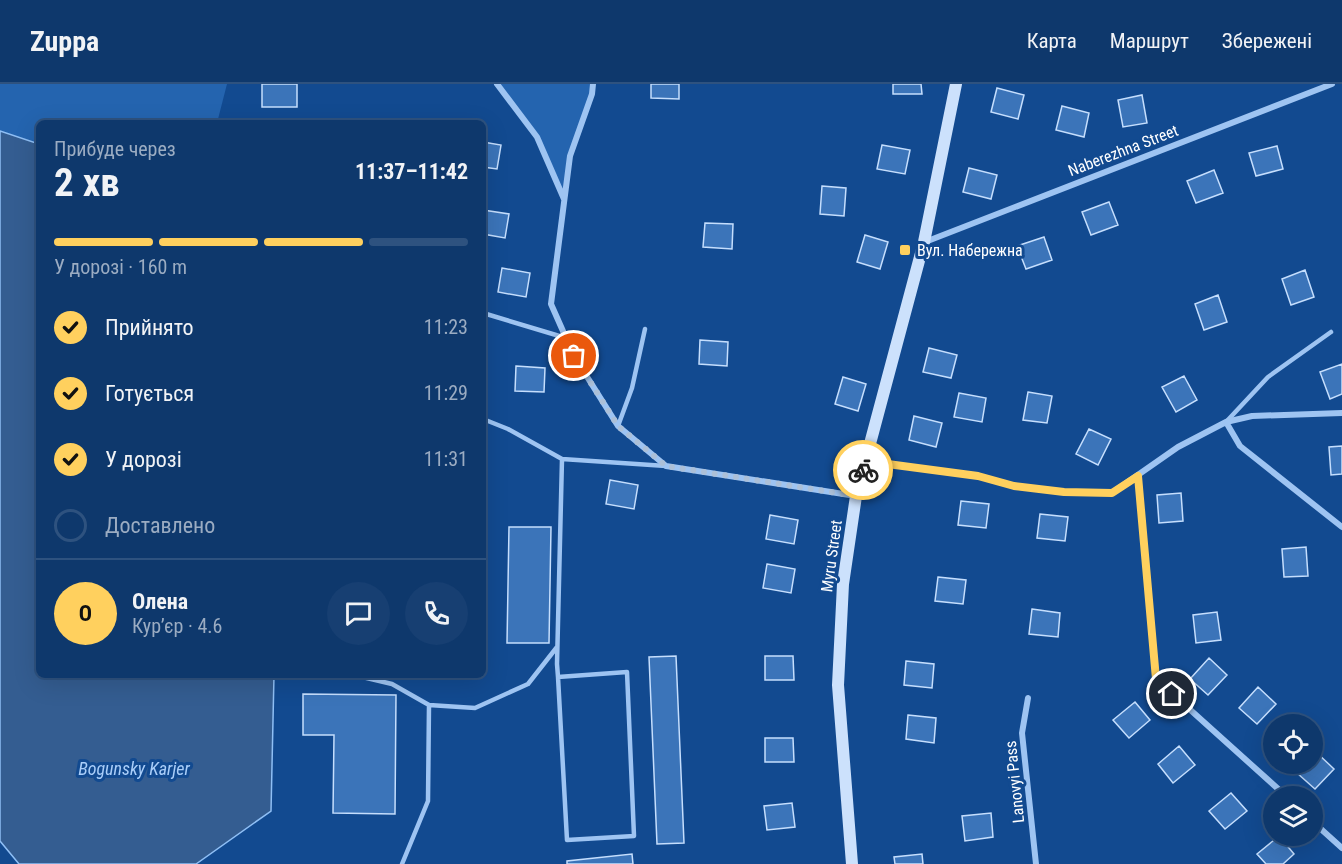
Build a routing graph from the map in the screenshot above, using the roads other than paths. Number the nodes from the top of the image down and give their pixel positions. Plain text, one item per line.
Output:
1 (496, 84) edge
2 (593, 84) edge
3 (956, 84) edge
4 (1332, 84) edge
5 (564, 200) junction
6 (924, 242) junction
7 (486, 314) edge
8 (645, 329) dead end
9 (1331, 332) dead end
10 (566, 338) junction
11 (1342, 413) edge
12 (486, 420) edge
13 (1226, 422) junction
14 (618, 426) junction
15 (562, 459) junction
16 (865, 461) junction
17 (666, 466) junction
18 (1138, 476) junction
19 (856, 496) junction
20 (1342, 527) edge
21 (557, 648) junction
22 (558, 677) junction
23 (367, 678) edge
24 (1028, 698) dead end
25 (429, 705) junction
26 (1275, 786) edge
27 (1323, 831) edge
28 (1342, 848) edge
29 (402, 864) edge
30 (852, 864) edge
31 (1036, 864) edge

1 - 5 street
2 - 5 street
3 - 6 street, Myru Street
4 - 6 street, Naberezhna Street
5 - 10 street
6 - 16 street, Myru Street
7 - 10 lane
8 - 14 lane
9 - 13 lane
10 - 14 street
11 - 13 street
12 - 15 lane
13 - 18 street
13 - 20 street
14 - 17 street
15 - 17 lane
15 - 21 lane
16 - 18 street
16 - 19 street, Myru Street
17 - 19 street
18 - 26 street
19 - 30 street, Myru Street
21 - 22 lane
21 - 25 lane
22 - 22 lane
23 - 25 lane
24 - 31 street, Lanovyi Pass
25 - 29 lane
27 - 28 street

